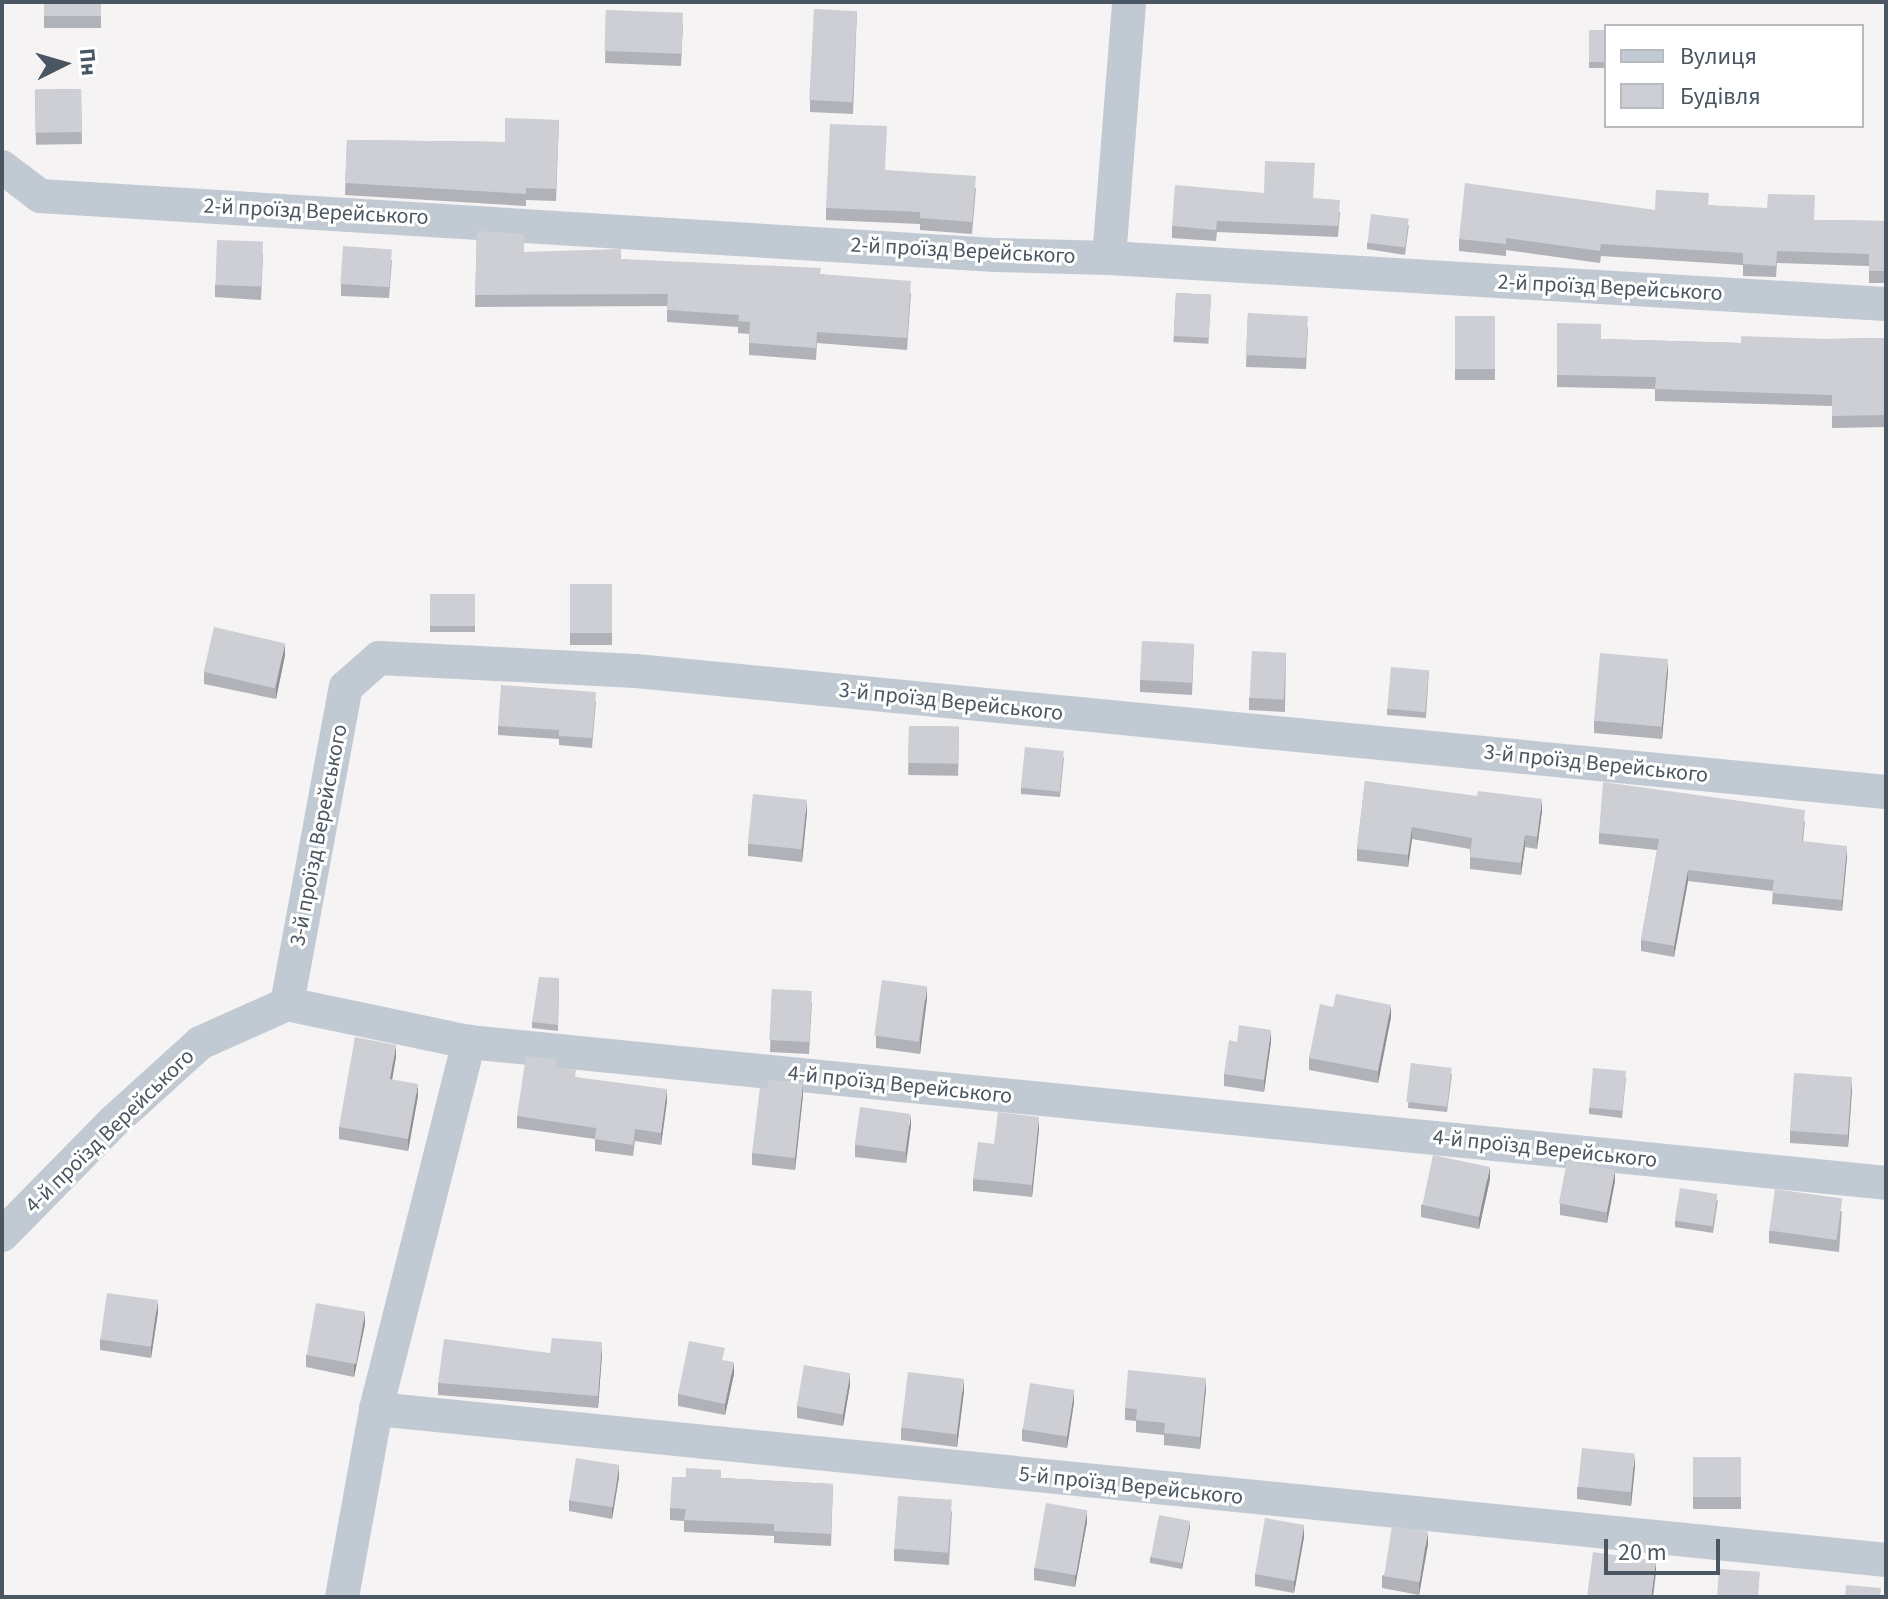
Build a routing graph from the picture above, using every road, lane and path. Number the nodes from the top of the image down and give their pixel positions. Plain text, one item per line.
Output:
1 (1129, 2) edge
2 (2, 167) edge
3 (1109, 258) junction
4 (1886, 304) edge
5 (1886, 792) edge
6 (287, 1004) junction
7 (469, 1042) junction
8 (1886, 1183) edge
9 (2, 1235) edge
10 (376, 1409) junction
11 (1886, 1560) edge
12 (342, 1597) edge

1 - 3 street
2 - 3 street, 2-й проїзд Верейського
3 - 4 street, 2-й проїзд Верейського
5 - 6 street, 3-й проїзд Верейського
6 - 7 street, 4-й проїзд Верейського
6 - 9 street, 4-й проїзд Верейського
7 - 8 street, 4-й проїзд Верейського
7 - 10 street
10 - 11 street, 5-й проїзд Верейського
10 - 12 street

